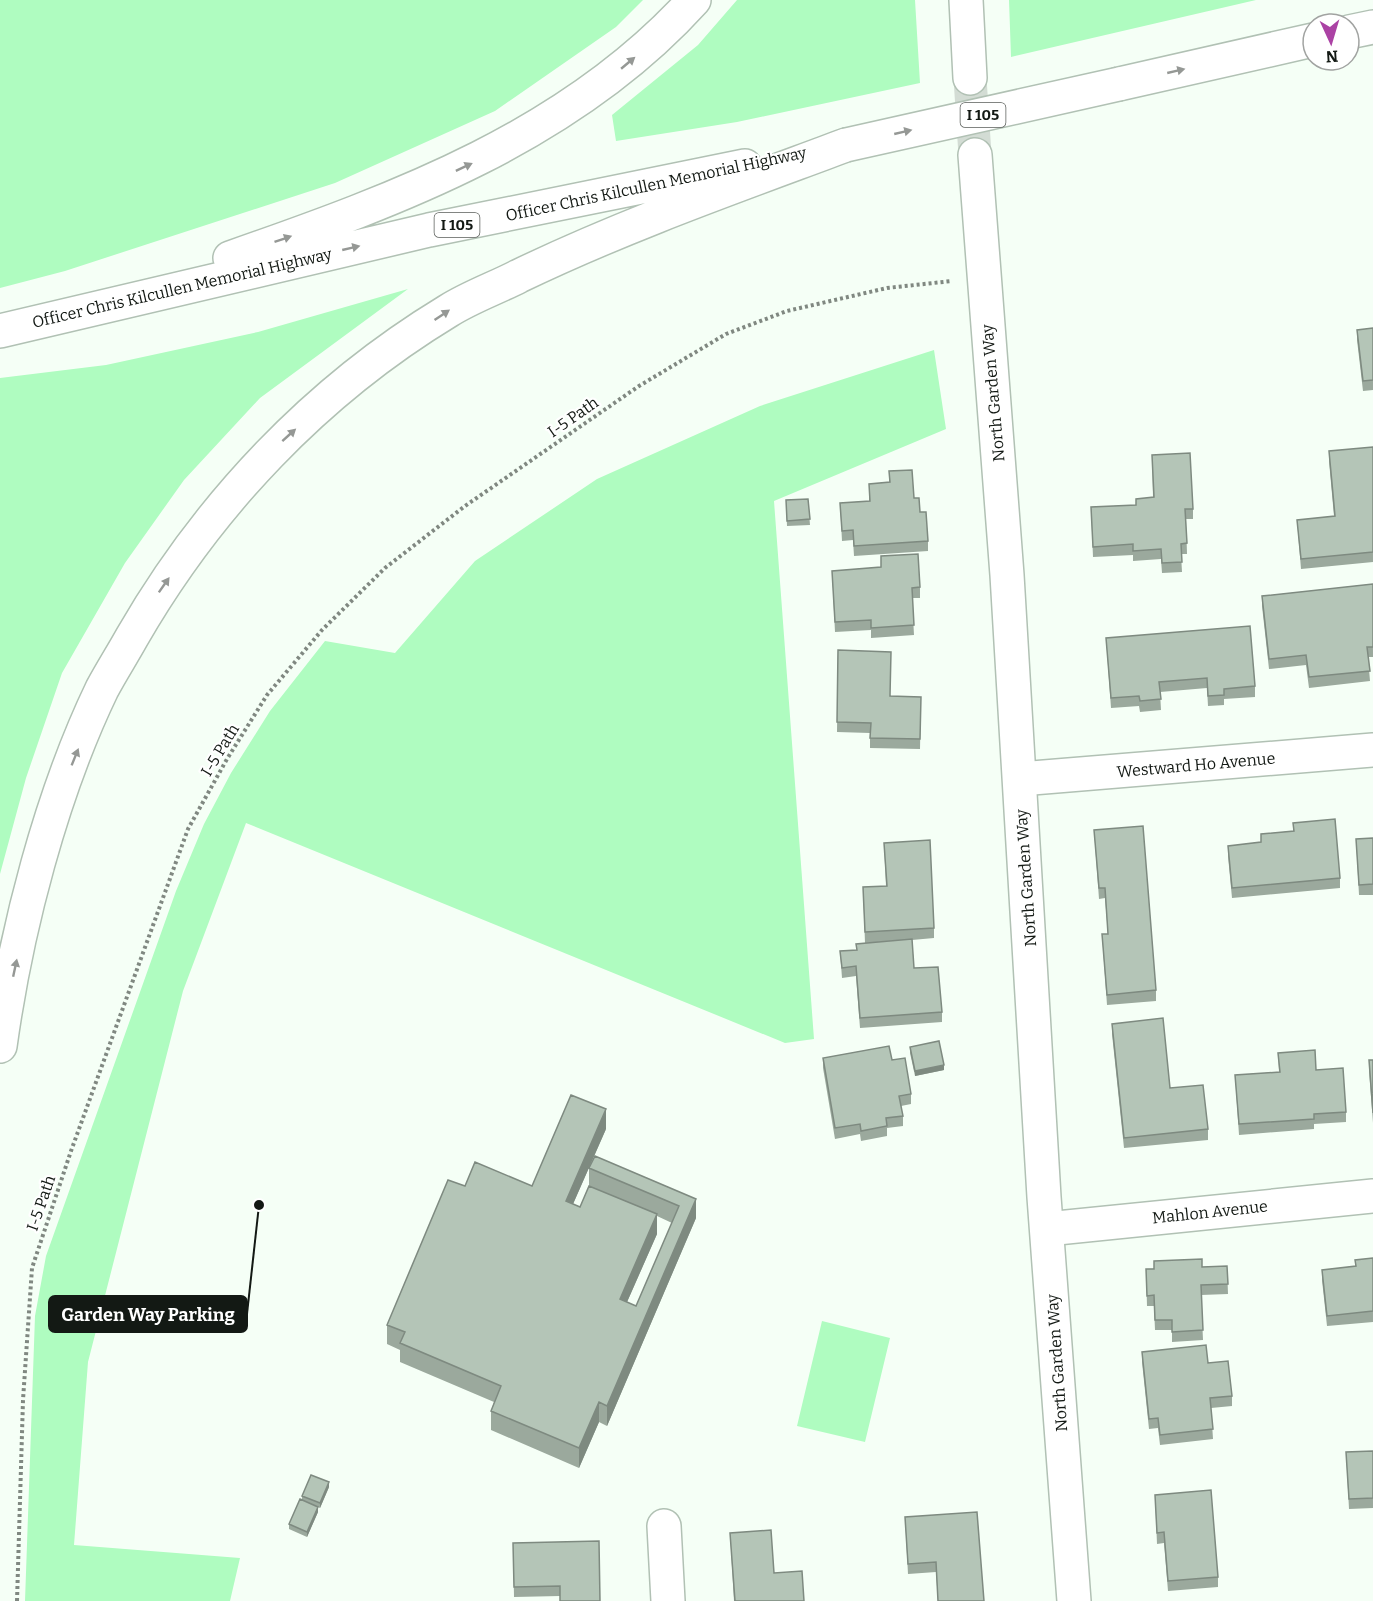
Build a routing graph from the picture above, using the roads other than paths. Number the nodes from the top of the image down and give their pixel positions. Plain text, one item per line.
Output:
1 (694, 0) edge
2 (966, 0) edge
3 (1301, 43) edge
4 (970, 78) tunnel mouth
5 (846, 145) junction
6 (975, 155) tunnel mouth
7 (69, 314) junction
8 (0, 331) edge
9 (1373, 750) edge
10 (1020, 779) junction
11 (0, 1046) edge
12 (1373, 1196) edge
13 (1047, 1229) junction
14 (664, 1526) dead end
15 (668, 1601) edge
16 (1074, 1601) edge

7 -> 1 main road
2 - 4 main road
5 -> 3 main road, Officer Chris Kilcullen Memorial Highway / I 105, bridge
7 -> 5 main road, Officer Chris Kilcullen Memorial Highway / I 105
11 -> 5 main road
6 - 10 main road, North Garden Way
7 - 8 main road, Officer Chris Kilcullen Memorial Highway / I 105
9 - 10 main road, Westward Ho Avenue
10 - 13 main road, North Garden Way
12 - 13 main road, Mahlon Avenue
13 - 16 main road, North Garden Way
14 - 15 main road

